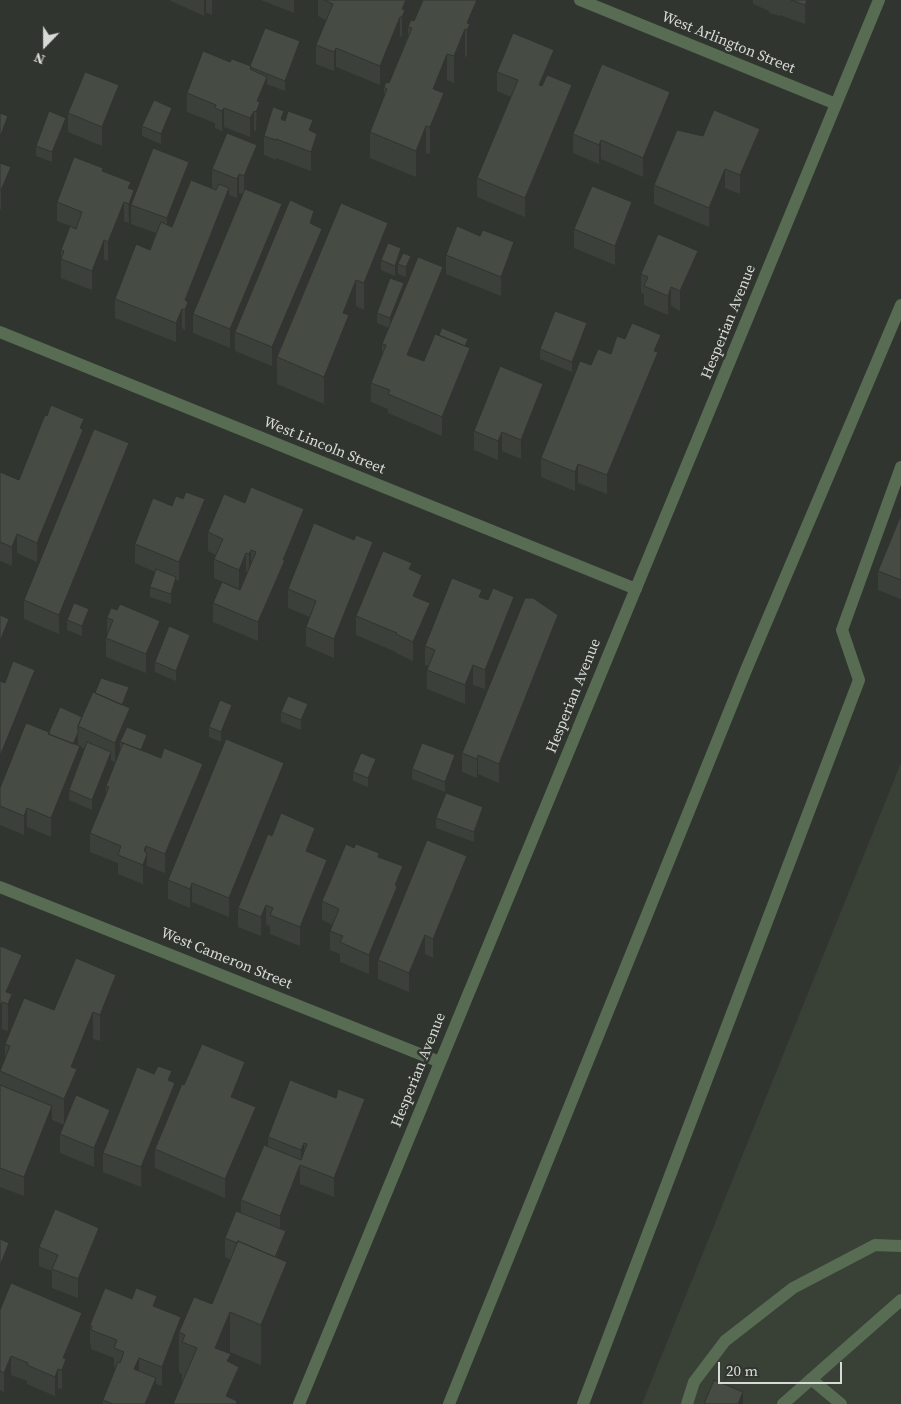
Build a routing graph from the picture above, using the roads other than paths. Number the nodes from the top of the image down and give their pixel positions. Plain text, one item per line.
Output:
1 (580, 0) edge
2 (879, 0) edge
3 (836, 104) junction
4 (901, 305) edge
5 (0, 332) edge
6 (901, 467) edge
7 (636, 589) junction
8 (0, 887) edge
9 (440, 1062) junction
10 (901, 1246) edge
11 (901, 1300) edge
12 (811, 1379) junction
13 (299, 1404) edge
14 (449, 1404) edge
15 (583, 1404) edge
16 (687, 1404) edge
17 (783, 1404) edge
18 (841, 1404) edge

1 - 3 street, West Arlington Street
2 - 3 street, Hesperian Avenue
3 - 7 street, Hesperian Avenue
4 - 14 street
5 - 7 street, West Lincoln Street
6 - 15 street
7 - 9 street, Hesperian Avenue
8 - 9 street, West Cameron Street
9 - 13 street, Hesperian Avenue
10 - 16 street
11 - 12 street
12 - 17 street
12 - 18 street

